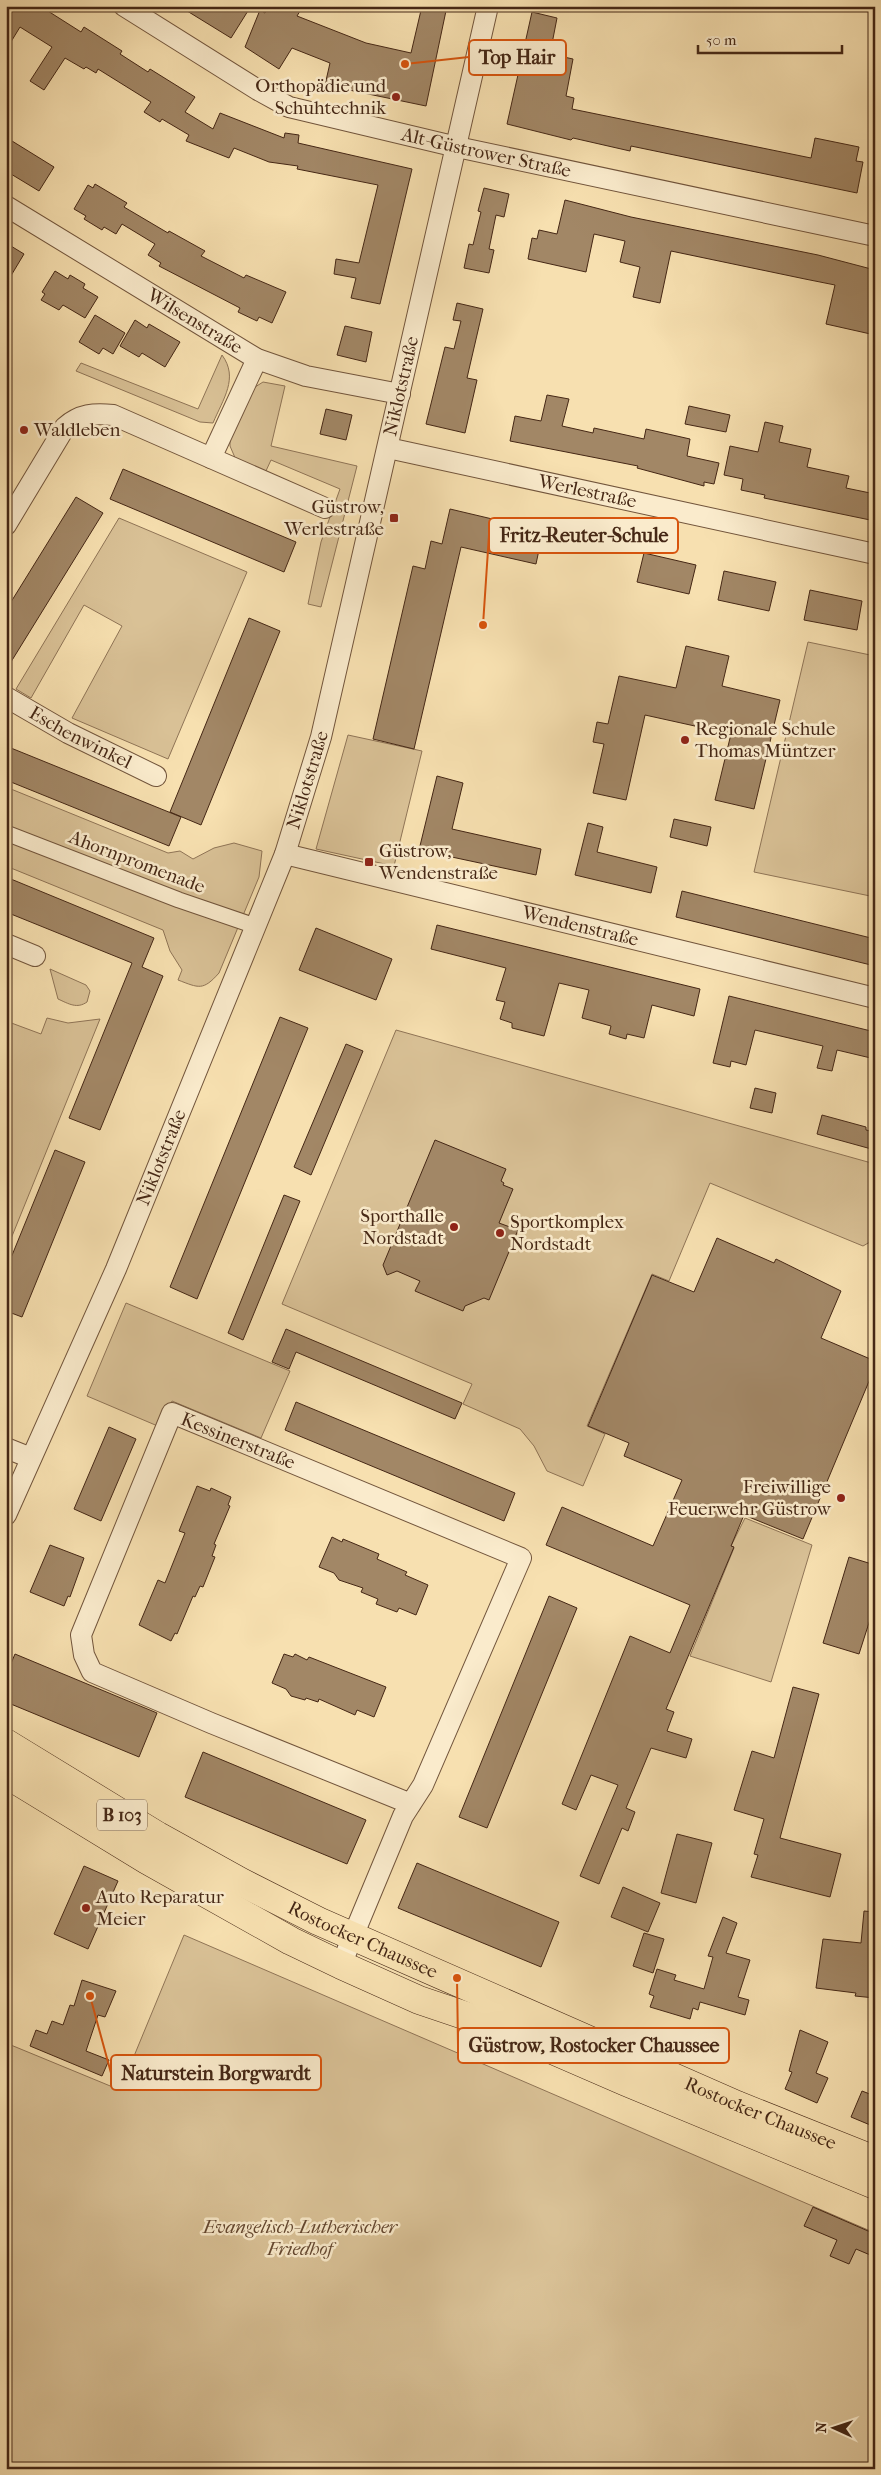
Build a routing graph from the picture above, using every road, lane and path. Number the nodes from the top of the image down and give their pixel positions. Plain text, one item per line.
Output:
1 (124, 6) edge
2 (488, 6) edge
3 (457, 146) junction
4 (6, 206) edge
5 (875, 236) edge
6 (257, 360) junction
7 (400, 394) junction
8 (388, 448) junction
9 (211, 458) junction
10 (325, 508) dead end
11 (6, 525) edge
12 (875, 554) edge
13 (6, 697) edge
14 (156, 776) dead end
15 (6, 833) edge
16 (285, 854) junction
17 (255, 926) junction
18 (6, 944) edge
19 (35, 956) dead end
20 (875, 998) edge
21 (6, 1448) edge
22 (31, 1458) junction
23 (6, 1514) edge
24 (6, 1743) edge
25 (6, 1774) edge
26 (411, 1804) junction
27 (352, 1937) junction
28 (341, 1965) junction
29 (875, 2160) edge
30 (875, 2185) edge

1 - 3 street, Alt-Güstrower Straße
2 - 3 street, Niklotstraße
3 - 5 street, Alt-Güstrower Straße
3 - 7 street, Niklotstraße
4 - 6 street, Wilsenstraße
6 - 7 street, Wilsenstraße
6 - 9 street
7 - 8 street, Niklotstraße
8 - 12 street, Werlestraße
8 - 16 street, Niklotstraße
9 - 10 street
9 - 11 street
13 - 14 street, Eschenwinkel
15 - 17 street, Ahornpromenade
16 - 17 street, Niklotstraße
16 - 20 street, Wendenstraße
17 - 22 street, Niklotstraße
18 - 19 street
21 - 22 street
22 - 23 street, Niklotstraße
24 - 27 main road, Rostocker Chaussee / B 103
25 - 28 main road, Rostocker Chaussee / B 103
26 - 26 street, Kessinerstraße
26 - 27 street, Kessinerstraße
27 - 28 street, Kessinerstraße
27 - 29 main road, Rostocker Chaussee / B 103
28 - 30 main road, Rostocker Chaussee / B 103

